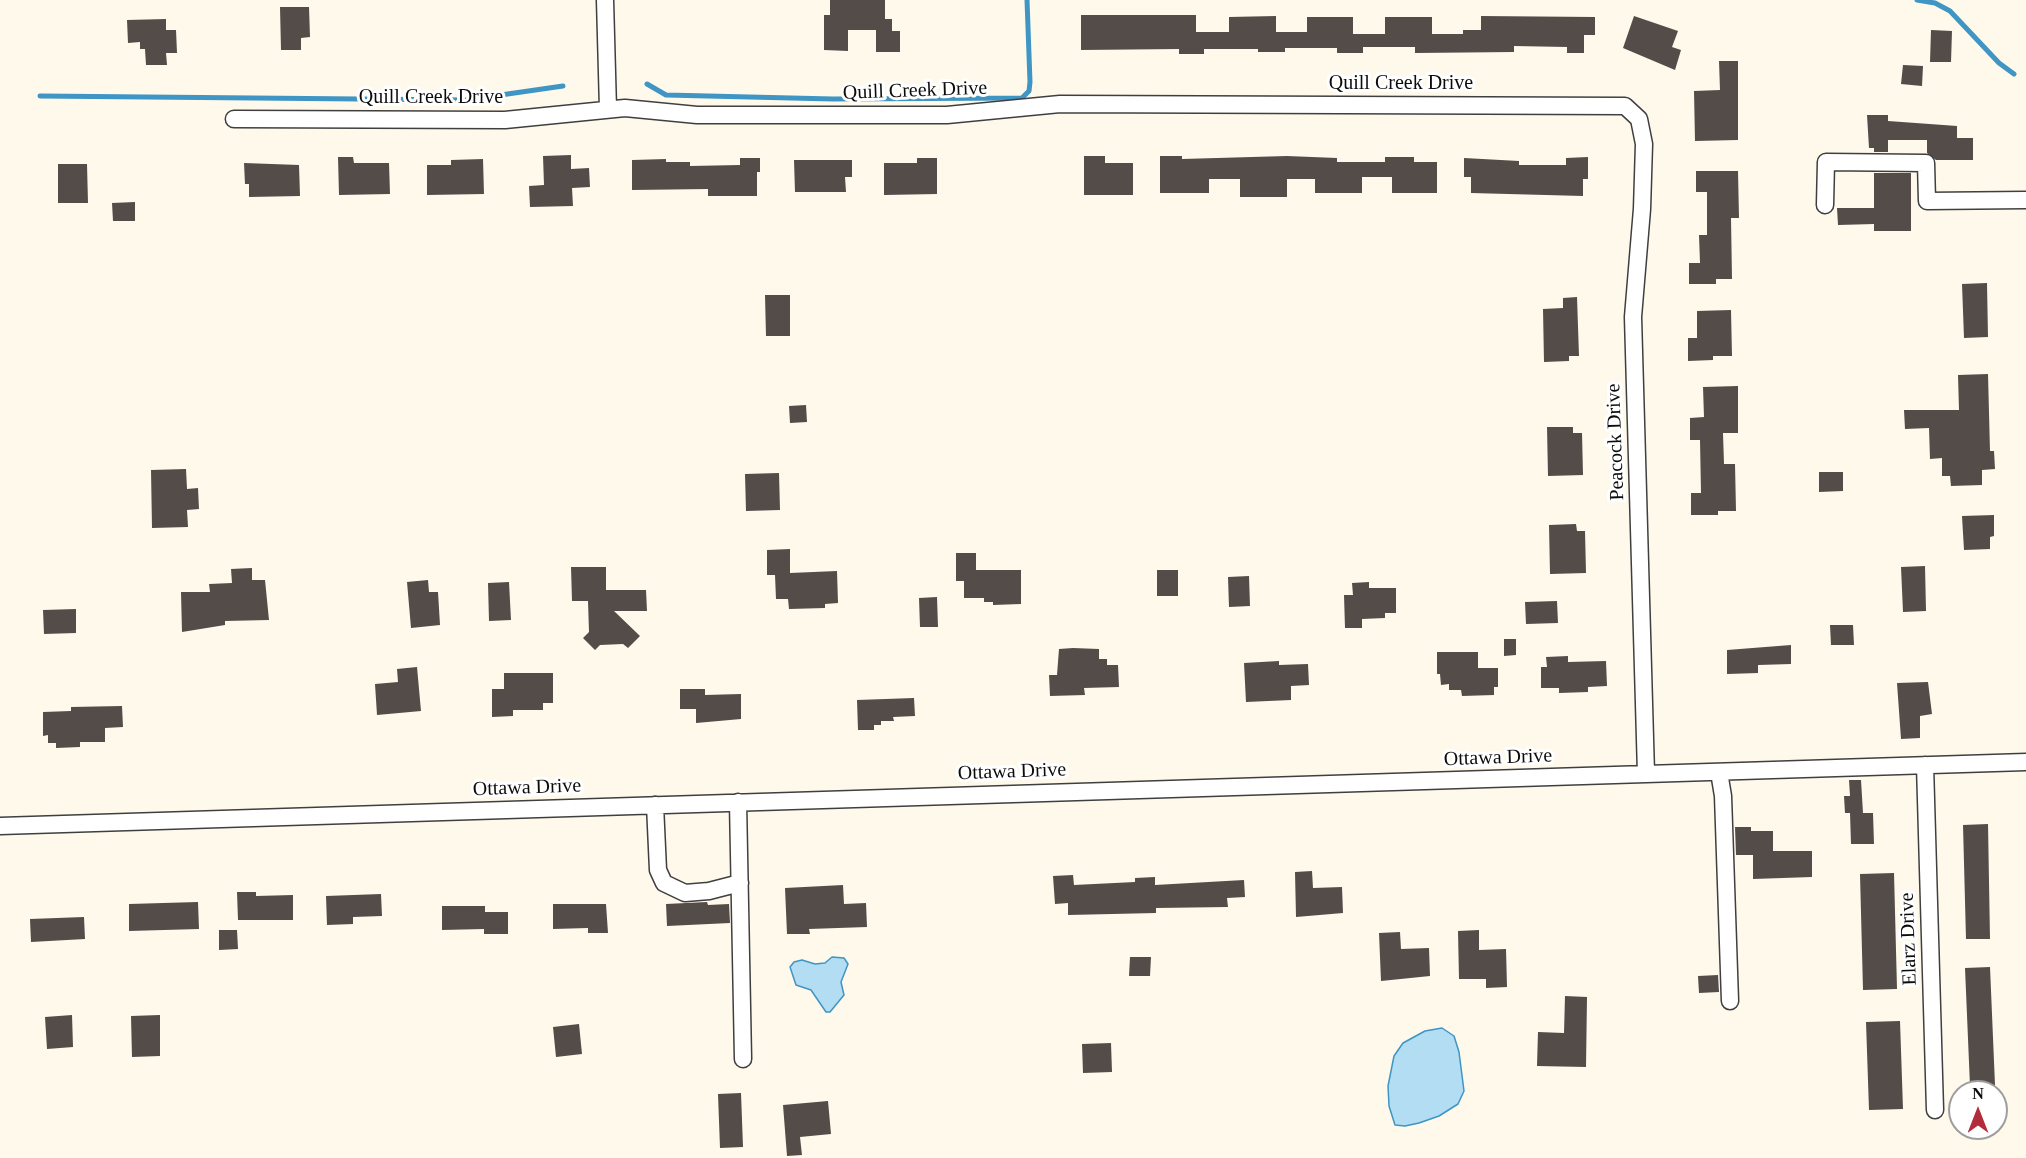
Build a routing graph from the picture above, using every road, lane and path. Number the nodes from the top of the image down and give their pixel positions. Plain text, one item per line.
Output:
1 (605, 0) edge
2 (608, 109) junction
3 (1633, 111) joint
4 (234, 120) dead end
5 (2026, 200) edge
6 (1825, 205) dead end
7 (2026, 762) edge
8 (1925, 765) junction
9 (1719, 772) junction
10 (1646, 774) junction
11 (738, 802) junction
12 (655, 805) junction
13 (0, 826) edge
14 (740, 883) junction
15 (1730, 1001) dead end
16 (743, 1059) dead end
17 (1935, 1110) dead end

1 - 2 street
2 - 3 street, Quill Creek Drive
2 - 4 street, Quill Creek Drive
3 - 10 street, Peacock Drive
5 - 6 street
7 - 8 street, Ottawa Drive
8 - 9 street, Ottawa Drive
8 - 17 street, Elarz Drive
9 - 10 street, Ottawa Drive
9 - 15 street
10 - 11 street, Ottawa Drive
11 - 12 street, Ottawa Drive
11 - 14 street
12 - 13 street, Ottawa Drive
12 - 14 street
14 - 16 street

